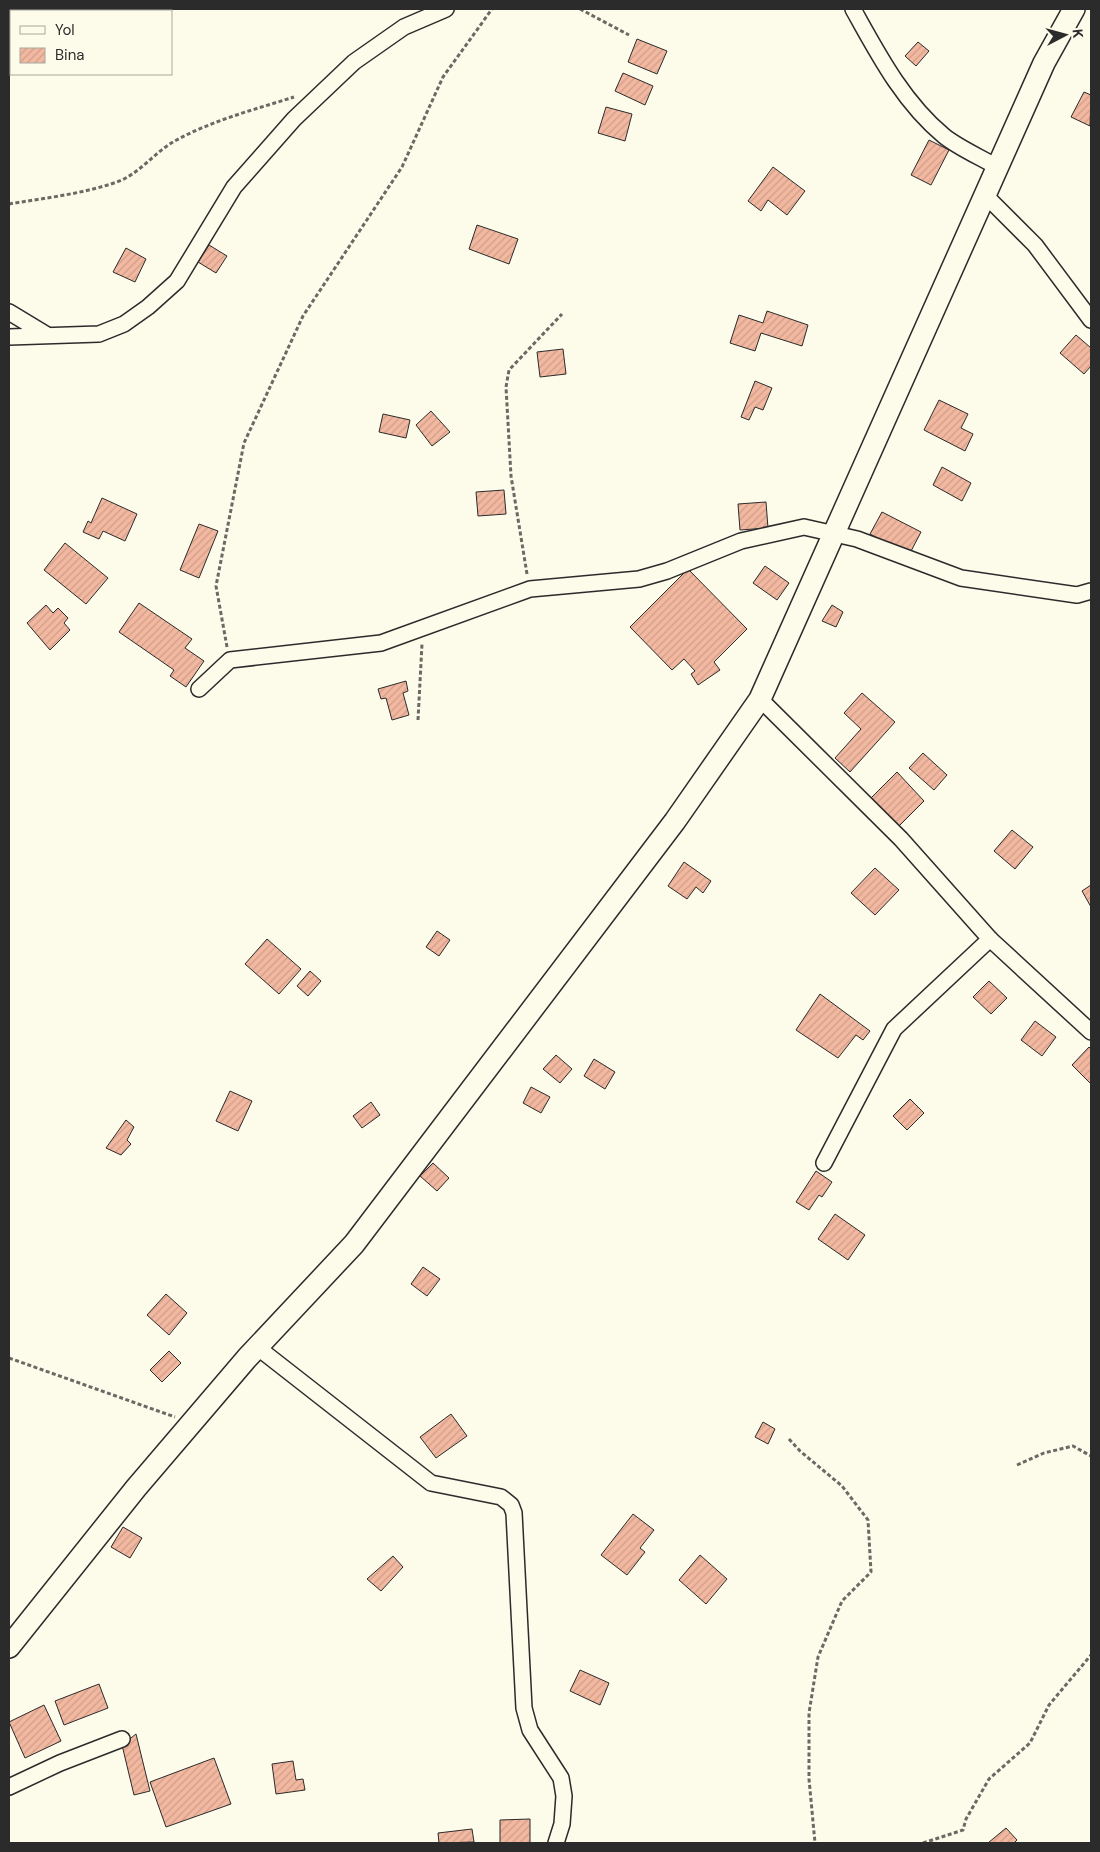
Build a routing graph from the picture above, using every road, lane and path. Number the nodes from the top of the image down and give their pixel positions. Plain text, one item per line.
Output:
1 (446, 9) edge
2 (492, 9) edge
3 (580, 9) edge
4 (853, 9) edge
5 (1074, 9) edge
6 (629, 35) dead end
7 (303, 93) dead end
8 (997, 166) junction
9 (984, 194) junction
10 (9, 204) edge
11 (9, 312) edge
12 (562, 314) dead end
13 (1091, 320) edge
14 (47, 335) junction
15 (9, 337) edge
16 (834, 534) junction
17 (530, 590) junction
18 (1091, 591) edge
19 (422, 628) junction
20 (230, 660) junction
21 (199, 689) dead end
22 (760, 699) junction
23 (418, 720) dead end
24 (990, 939) junction
25 (1091, 1032) edge
26 (824, 1163) dead end
27 (257, 1348) junction
28 (9, 1358) edge
29 (192, 1423) junction
30 (789, 1439) dead end
31 (1091, 1456) edge
32 (1017, 1465) dead end
33 (9, 1646) edge
34 (1091, 1655) edge
35 (122, 1739) dead end
36 (9, 1787) edge
37 (556, 1843) edge
38 (815, 1843) edge
39 (923, 1843) edge

1 - 14 street
2 - 20 path
3 - 6 path
4 - 8 street
5 - 8 street
7 - 10 path
8 - 9 street
9 - 13 street
9 - 16 street
11 - 14 street
12 - 17 path
14 - 15 street
16 - 17 street
16 - 18 street
16 - 22 street
17 - 19 street
19 - 20 street
19 - 23 path
20 - 21 street
22 - 24 street
22 - 27 street
24 - 25 street
24 - 26 street
27 - 29 street
27 - 37 street
28 - 29 path
29 - 33 street
30 - 38 path
31 - 32 path
34 - 39 path
35 - 36 street

